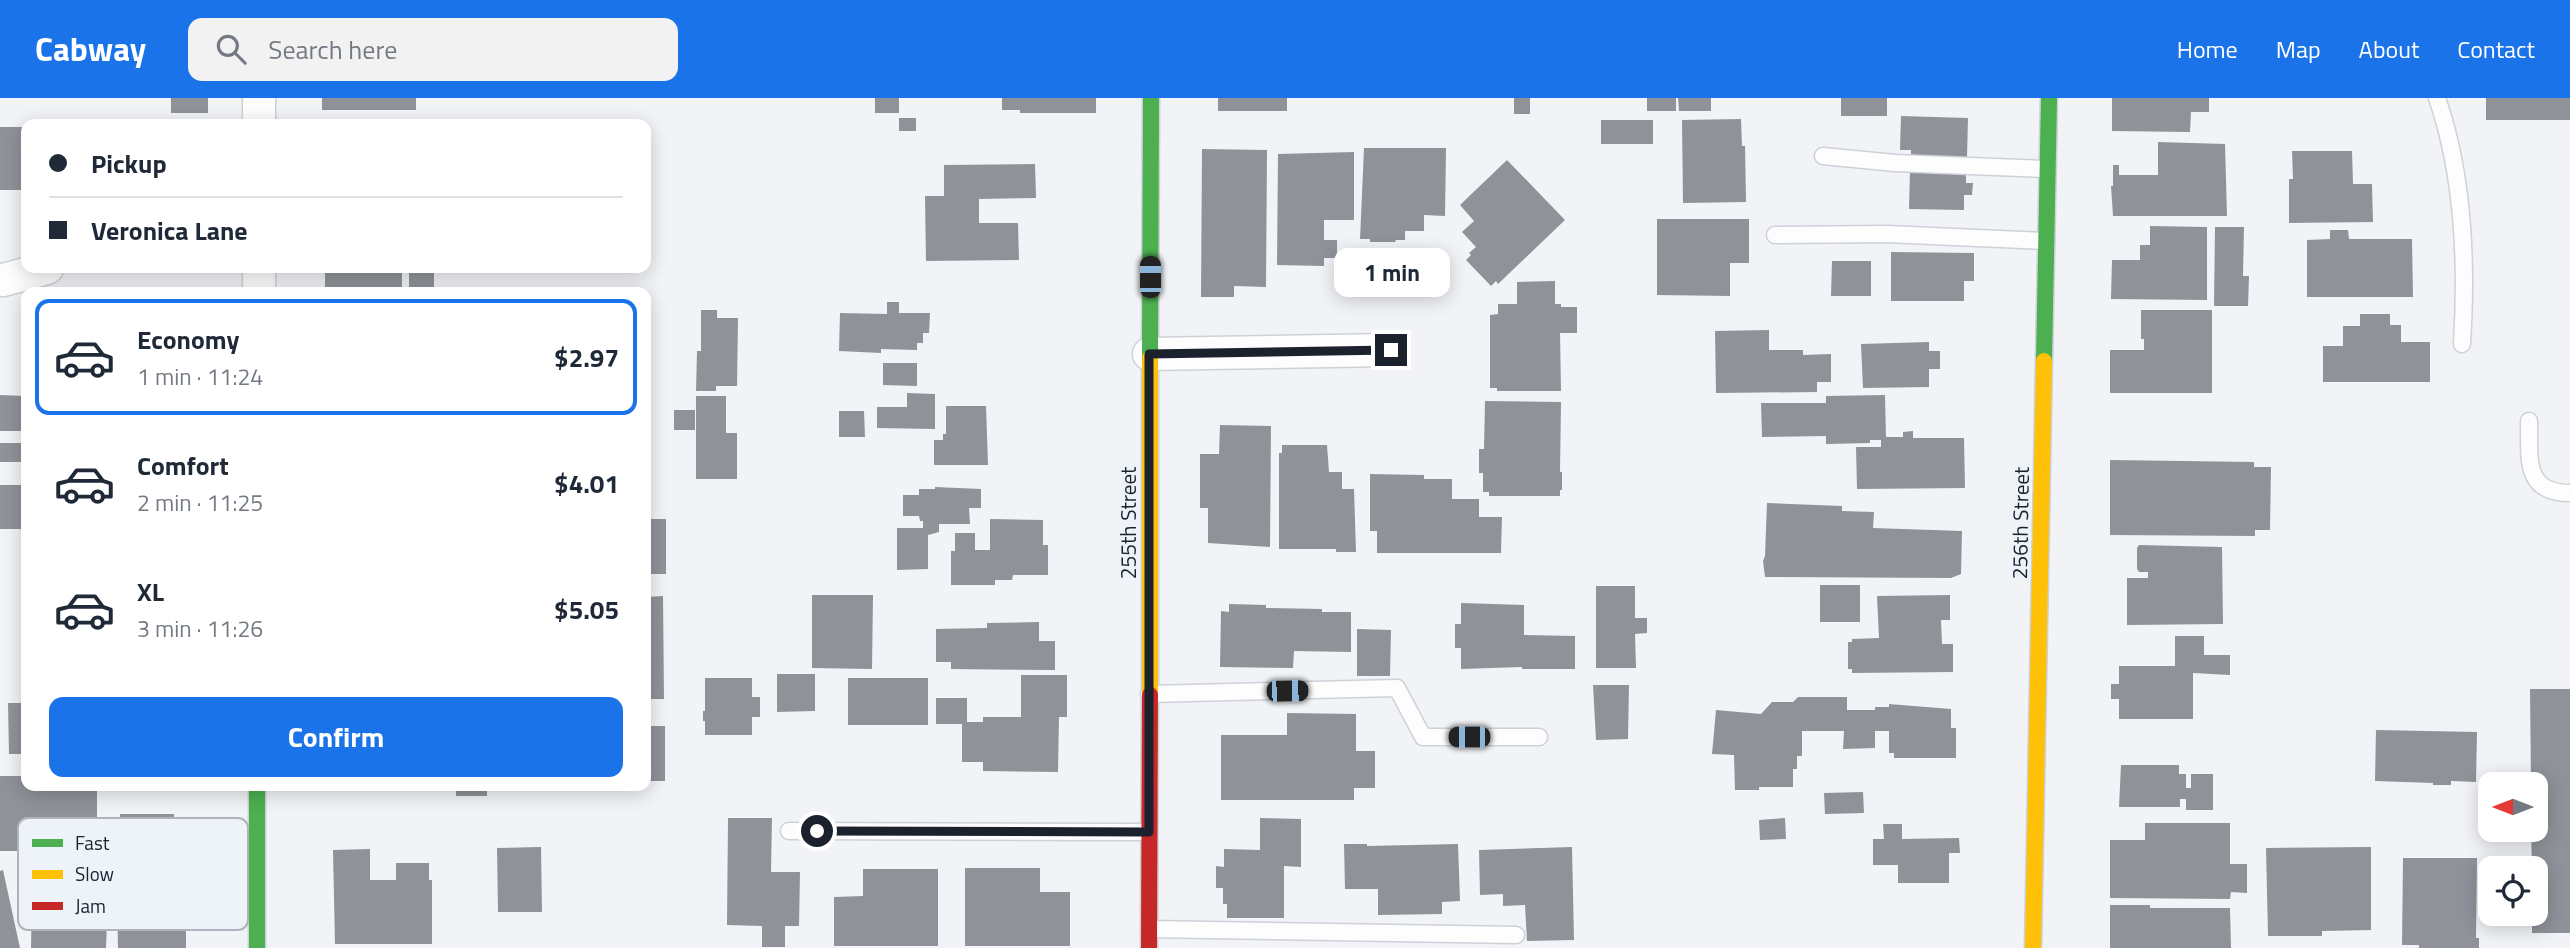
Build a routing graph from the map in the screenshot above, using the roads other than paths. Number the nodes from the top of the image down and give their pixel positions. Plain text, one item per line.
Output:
1 (259, 98) edge
2 (1151, 98) edge
3 (2049, 98) edge
4 (2437, 98) edge
5 (259, 119) edge
6 (1823, 156) dead end
7 (2047, 169) junction
8 (1775, 235) dead end
9 (2046, 241) junction
10 (29, 273) edge
11 (3, 280) dead end
12 (2462, 344) dead end
13 (1391, 350) dead end
14 (1149, 354) junction
15 (2529, 421) dead end
16 (2570, 493) edge
17 (1149, 694) junction
18 (1539, 737) dead end
19 (257, 791) edge
20 (789, 831) dead end
21 (1149, 832) junction
22 (1149, 929) junction
23 (1516, 935) dead end
24 (257, 948) edge
25 (1149, 948) edge
26 (2033, 948) edge

1 - 5 street
2 - 14 street, 255th Street
3 - 7 street, 256th Street
4 - 12 lane
6 - 7 lane
7 - 9 street, 256th Street
8 - 9 lane
9 - 26 street, 256th Street
10 - 11 street
13 - 14 street
14 - 17 street, 255th Street
15 - 16 lane
17 - 18 lane
17 - 21 street, 255th Street
19 - 24 street
20 - 21 lane
21 - 22 street, 255th Street
22 - 23 lane
22 - 25 street, 255th Street

